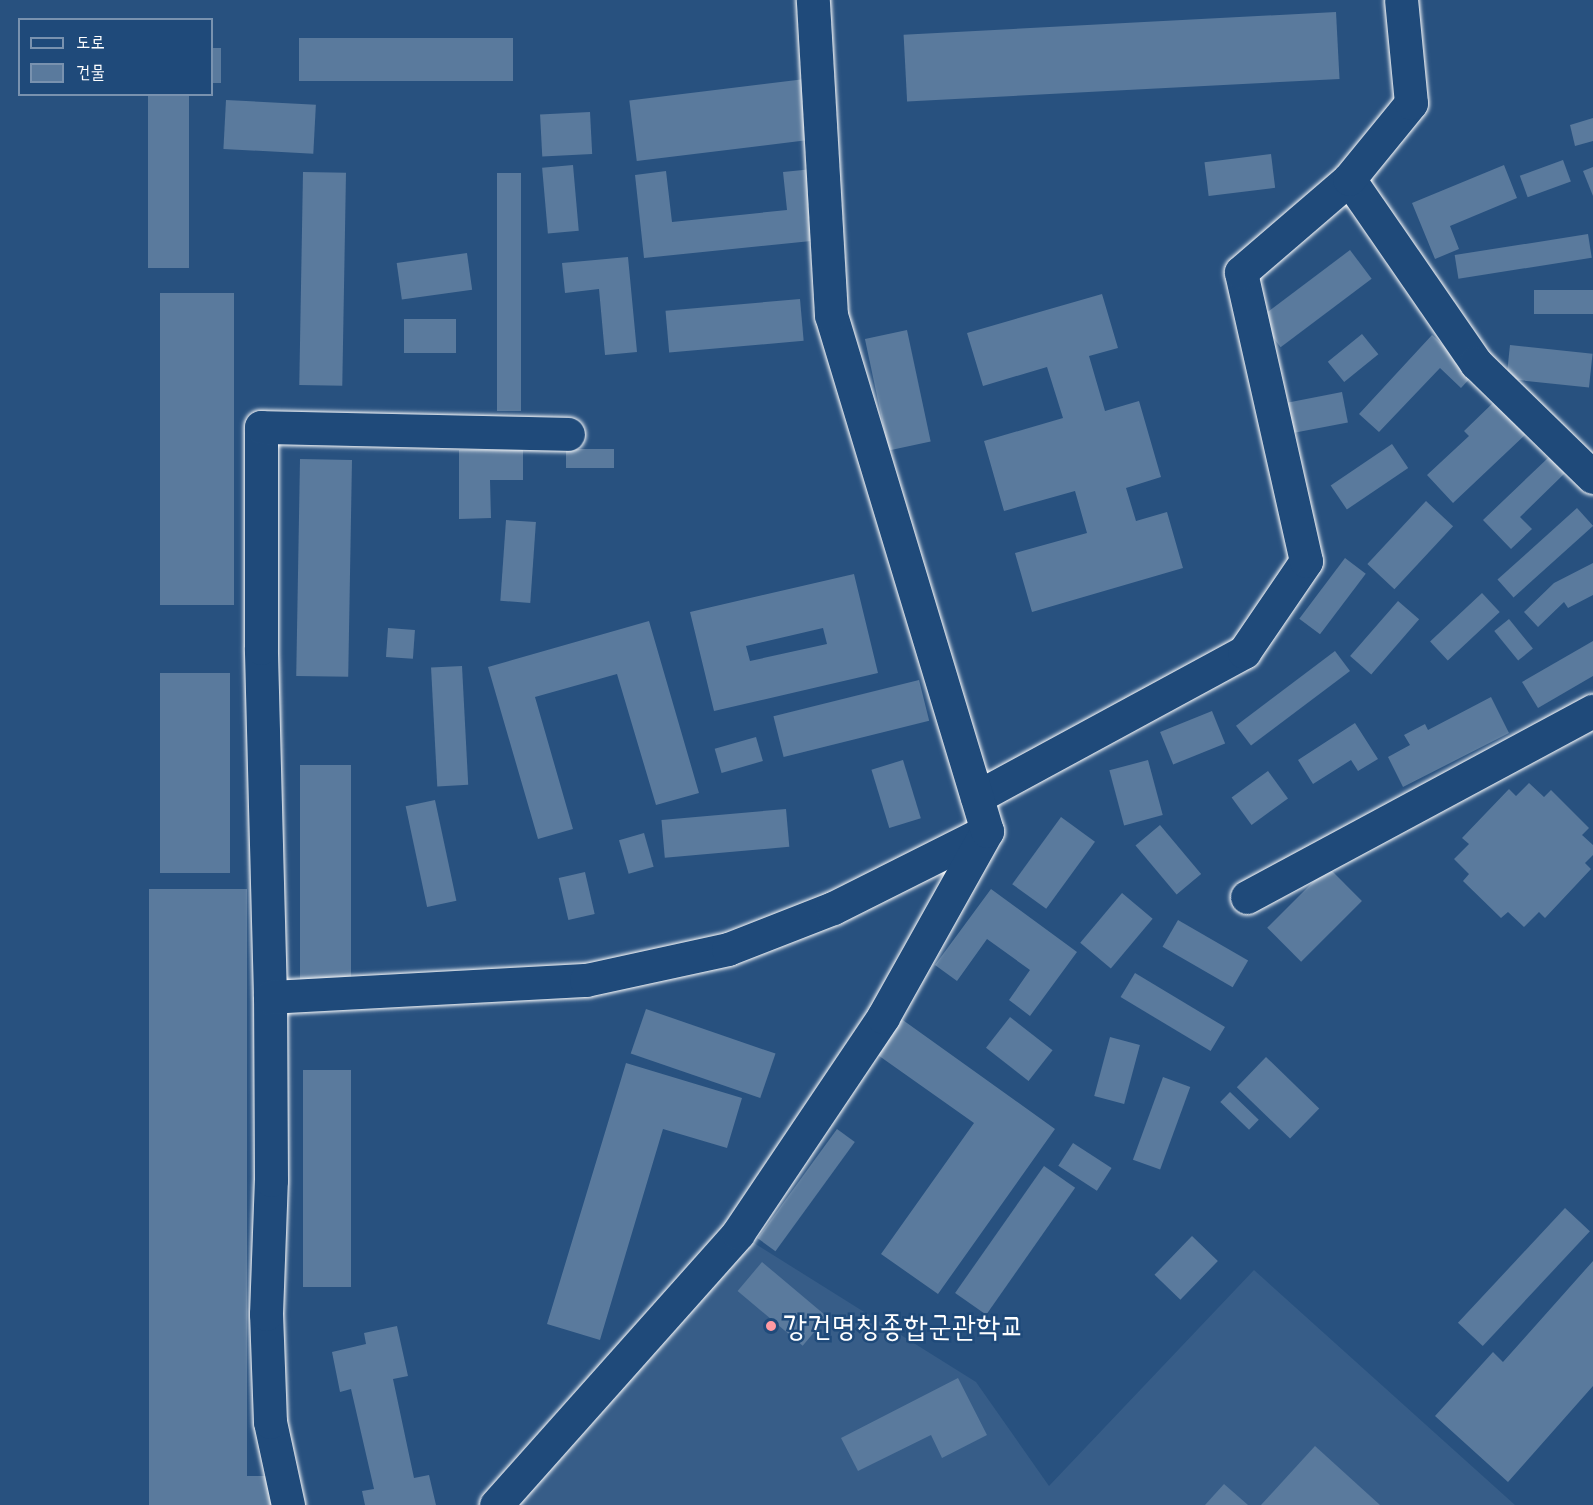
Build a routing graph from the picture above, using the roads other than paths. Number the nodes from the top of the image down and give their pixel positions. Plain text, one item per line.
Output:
1 (813, 0) edge
2 (1401, 0) edge
3 (1349, 178) junction
4 (568, 434) dead end
5 (1593, 477) edge
6 (1593, 711) edge
7 (976, 797) junction
8 (987, 831) junction
9 (1247, 897) dead end
10 (270, 997) junction
11 (288, 1505) edge
12 (496, 1505) edge

1 - 7 street
2 - 3 street
3 - 5 street
3 - 7 street
4 - 10 street
6 - 9 street
7 - 8 street
8 - 10 street
8 - 12 street
10 - 11 street

